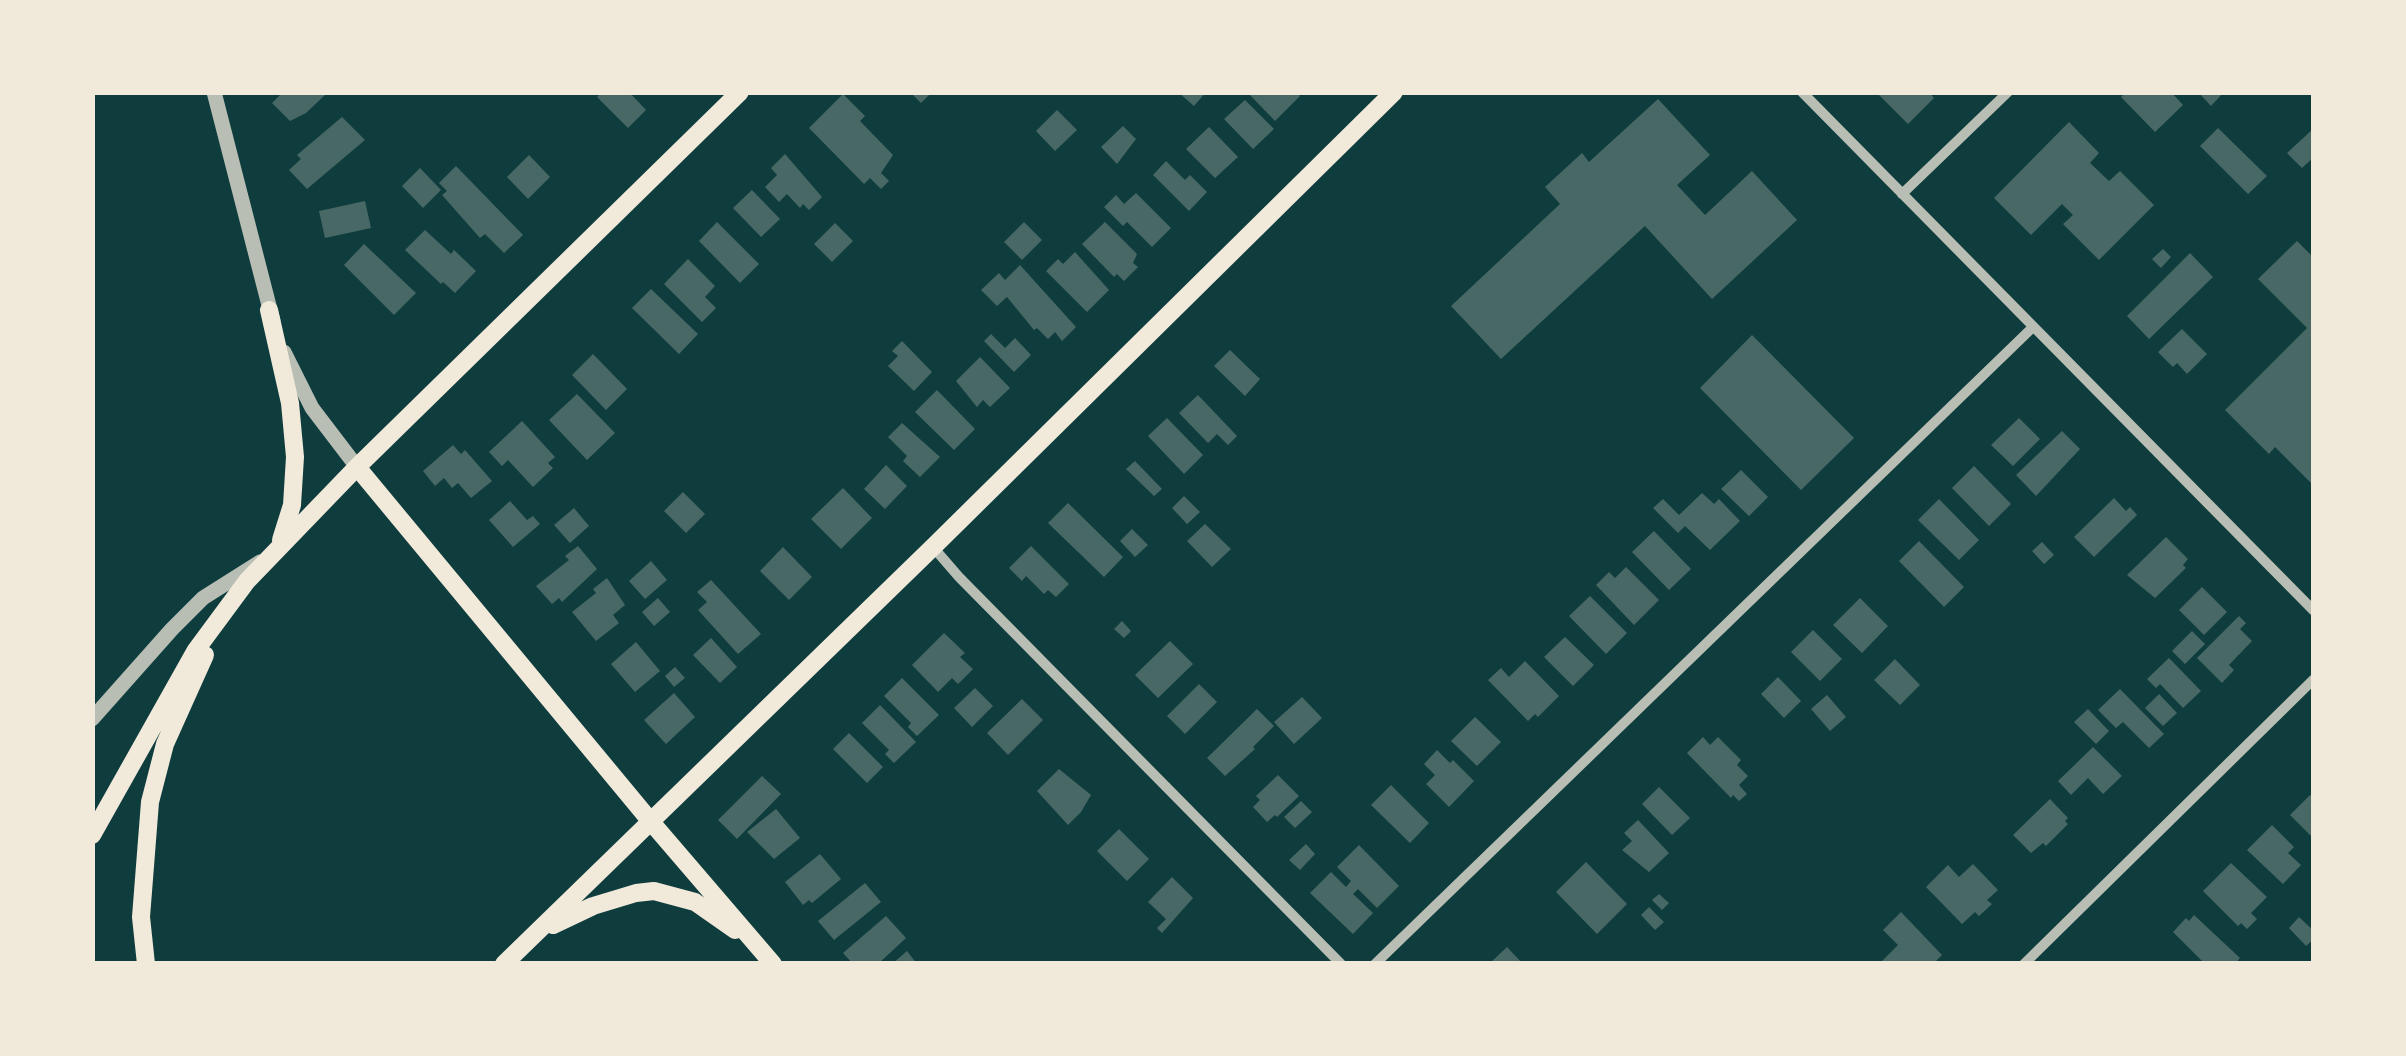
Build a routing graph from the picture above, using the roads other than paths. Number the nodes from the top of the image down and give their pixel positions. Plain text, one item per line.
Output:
1 (214, 92) edge
2 (740, 92) edge
3 (1394, 92) edge
4 (1802, 92) edge
5 (2008, 92) edge
6 (1902, 194) junction
7 (269, 310) junction
8 (2032, 328) junction
9 (356, 467) junction
10 (934, 548) junction
11 (275, 551) junction
12 (2314, 611) edge
13 (219, 616) junction
14 (2314, 678) edge
15 (92, 719) edge
16 (652, 823) junction
17 (92, 835) edge
18 (536, 932) junction
19 (768, 958) edge
20 (146, 964) edge
21 (504, 964) edge
22 (1341, 964) edge
23 (1375, 964) edge
24 (2024, 964) edge

1 - 7 street
2 - 9 main road
3 - 10 main road
4 - 6 street
5 - 6 street
6 - 8 street
7 - 9 street
7 - 11 main road
8 - 12 street
8 - 23 street
9 - 11 main road
9 - 16 main road
10 - 16 main road
10 - 22 street
11 - 13 main road
11 - 15 street
13 - 17 main road
13 - 20 main road
14 - 24 street
16 - 18 main road
16 - 19 main road
18 - 19 main road
18 - 21 main road

